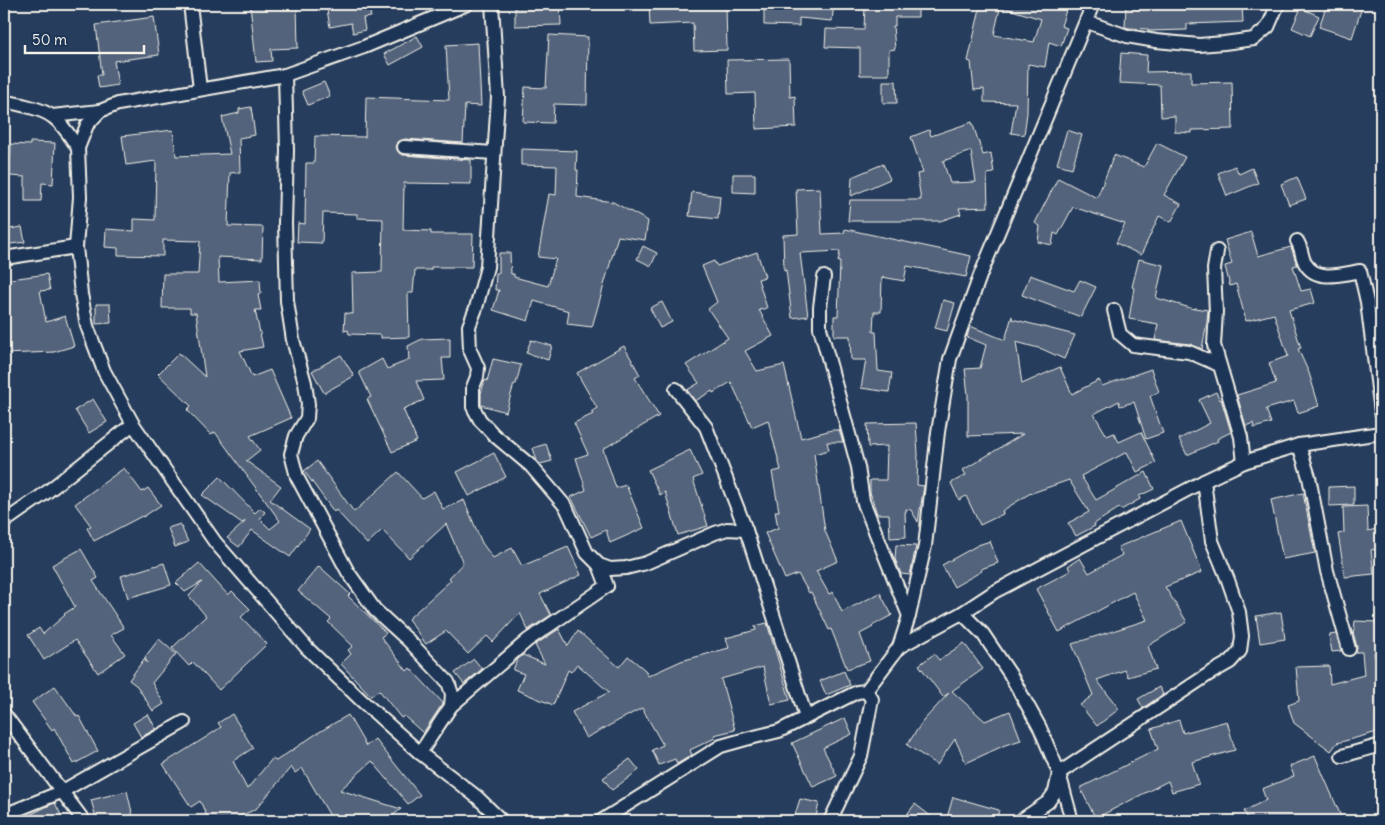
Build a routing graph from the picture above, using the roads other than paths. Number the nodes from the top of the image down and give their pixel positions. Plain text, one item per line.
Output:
1 (190, 4) edge
2 (467, 4) edge
3 (492, 4) edge
4 (1093, 4) edge
5 (1278, 4) edge
6 (1087, 22) junction
7 (285, 75) junction
8 (200, 89) junction
9 (4, 102) edge
10 (100, 112) junction
11 (52, 116) junction
12 (404, 147) dead end
13 (78, 148) junction
14 (494, 153) junction
15 (1297, 241) dead end
16 (76, 247) junction
17 (1217, 251) dead end
18 (4, 258) edge
19 (824, 277) dead end
20 (1114, 310) dead end
21 (1219, 365) junction
22 (676, 389) dead end
23 (1381, 412) edge
24 (133, 424) junction
25 (1381, 433) edge
26 (1299, 445) junction
27 (1244, 462) junction
28 (1204, 481) junction
29 (4, 522) edge
30 (746, 530) junction
31 (599, 565) junction
32 (962, 613) junction
33 (909, 616) junction
34 (899, 647) junction
35 (1349, 649) dead end
36 (866, 691) junction
37 (452, 706) junction
38 (4, 714) edge
39 (806, 717) junction
40 (184, 722) dead end
41 (1381, 745) edge
42 (420, 752) junction
43 (1342, 756) dead end
44 (1059, 773) junction
45 (61, 792) junction
46 (4, 816) edge
47 (84, 821) edge
48 (502, 821) edge
49 (601, 821) edge
50 (830, 821) edge
51 (1020, 821) edge
52 (1072, 821) edge

1 - 8 street
2 - 7 street
3 - 14 street
4 - 6 street
5 - 6 street
6 - 33 street
7 - 8 street
7 - 37 street
8 - 10 street
9 - 11 street
10 - 11 street
10 - 13 street
11 - 13 street
12 - 14 street
13 - 16 street
14 - 31 street
15 - 23 street
16 - 18 street
16 - 24 street
17 - 21 street
19 - 33 street
20 - 21 street
21 - 27 street
22 - 30 street
24 - 29 street
24 - 42 street
25 - 26 street
26 - 27 street
26 - 35 street
27 - 28 street
28 - 32 street
28 - 44 street
30 - 31 street
30 - 39 street
31 - 37 street
32 - 34 street
32 - 44 street
33 - 34 street
34 - 36 street
36 - 39 street
36 - 50 street
37 - 42 street
38 - 45 street
39 - 49 street
40 - 45 street
41 - 43 street
42 - 48 street
44 - 51 street
44 - 52 street
45 - 46 street
45 - 47 street

